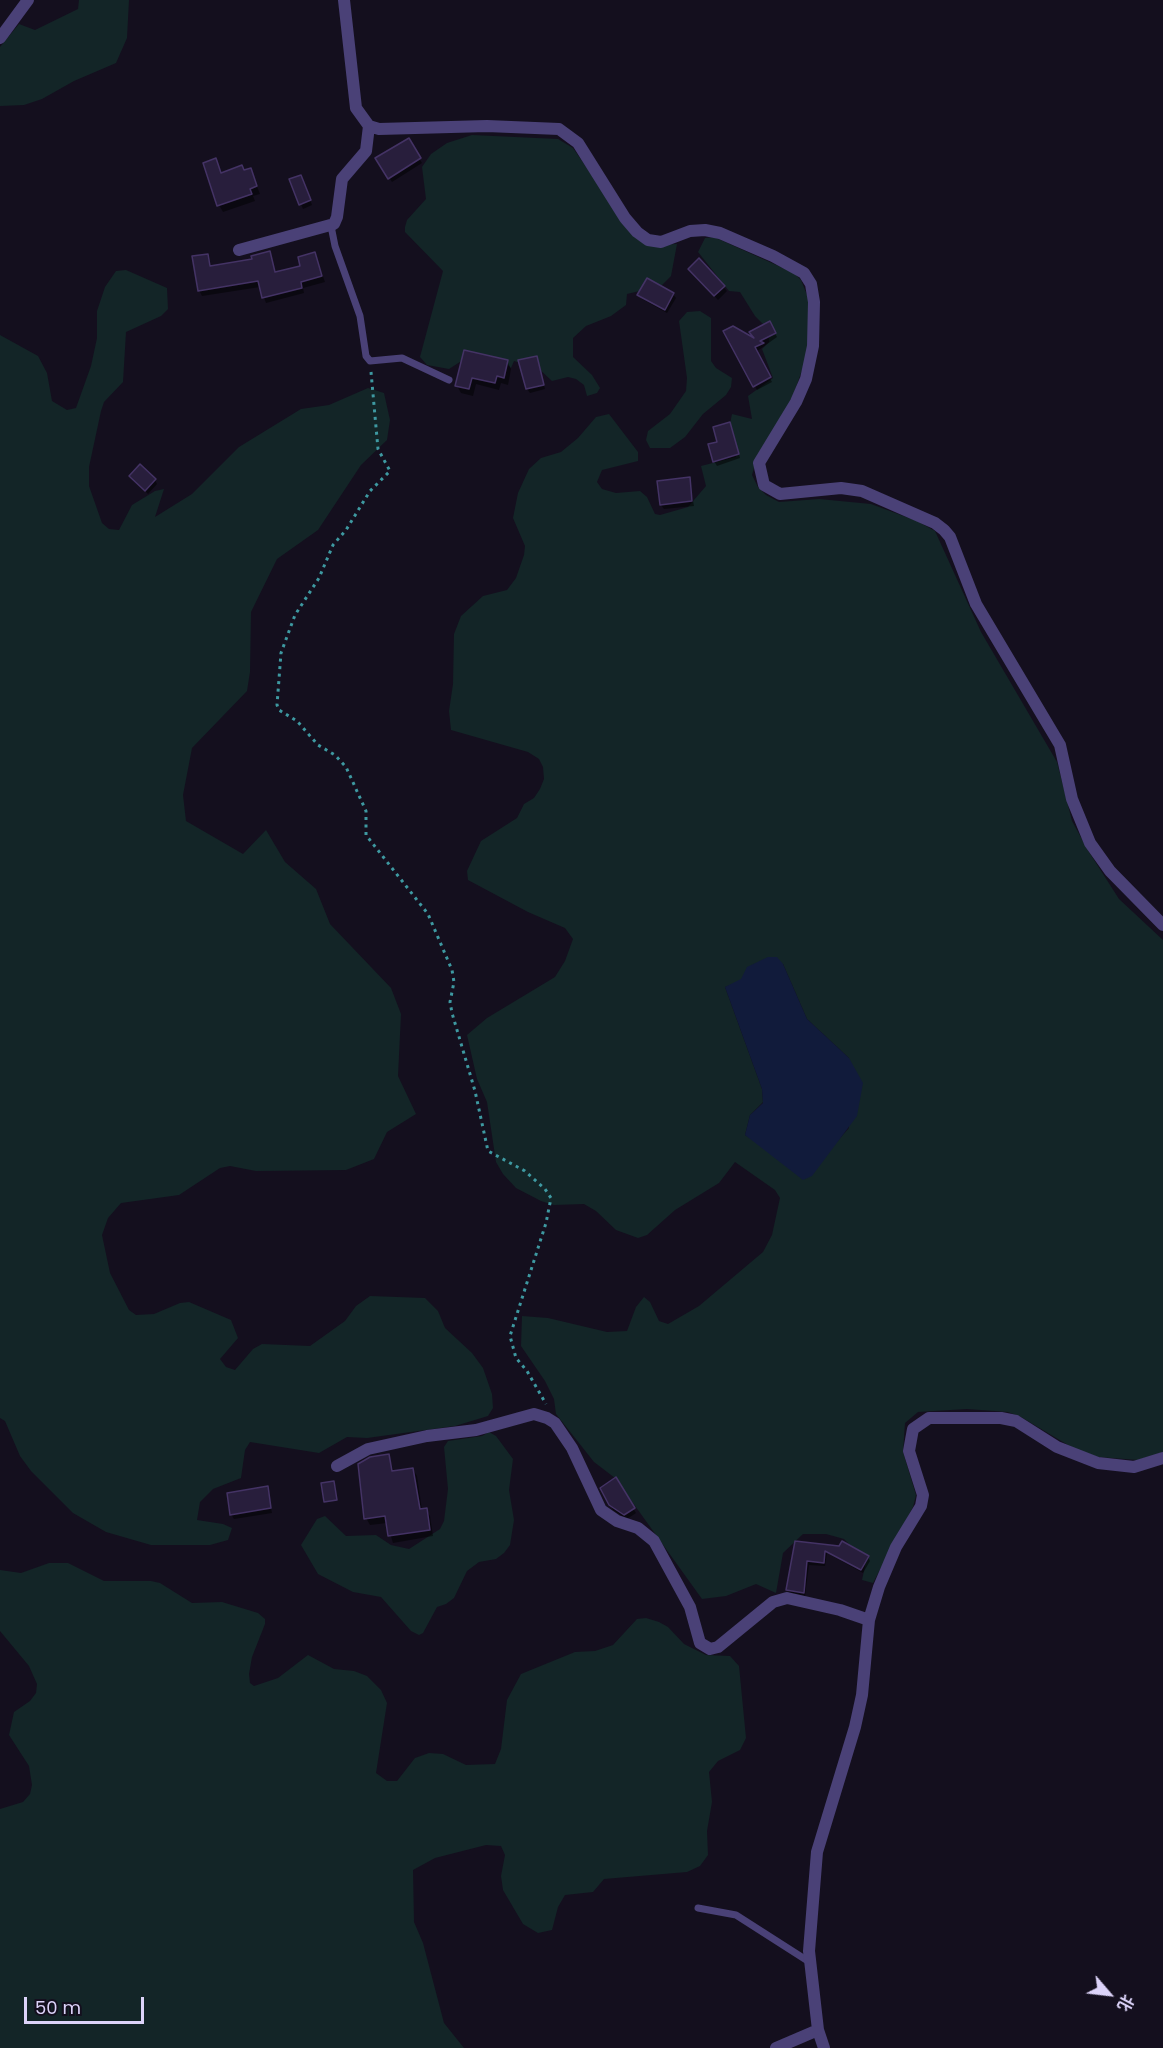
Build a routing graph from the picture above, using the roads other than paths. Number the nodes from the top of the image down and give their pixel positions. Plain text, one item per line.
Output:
1 (28, 0) edge
2 (344, 0) edge
3 (0, 38) edge
4 (369, 126) junction
5 (331, 226) junction
6 (239, 250) dead end
7 (449, 380) dead end
8 (1163, 925) edge
9 (1163, 1458) edge
10 (337, 1466) dead end
11 (869, 1620) junction
12 (698, 1908) dead end
13 (811, 1963) junction
14 (818, 2030) junction
15 (776, 2048) edge
16 (824, 2048) edge

1 - 3 street
2 - 4 street
4 - 5 street
4 - 8 street
5 - 6 street
5 - 7 lane
9 - 11 street
10 - 11 street
11 - 13 street
12 - 13 lane
13 - 14 street
14 - 15 street
14 - 16 street

